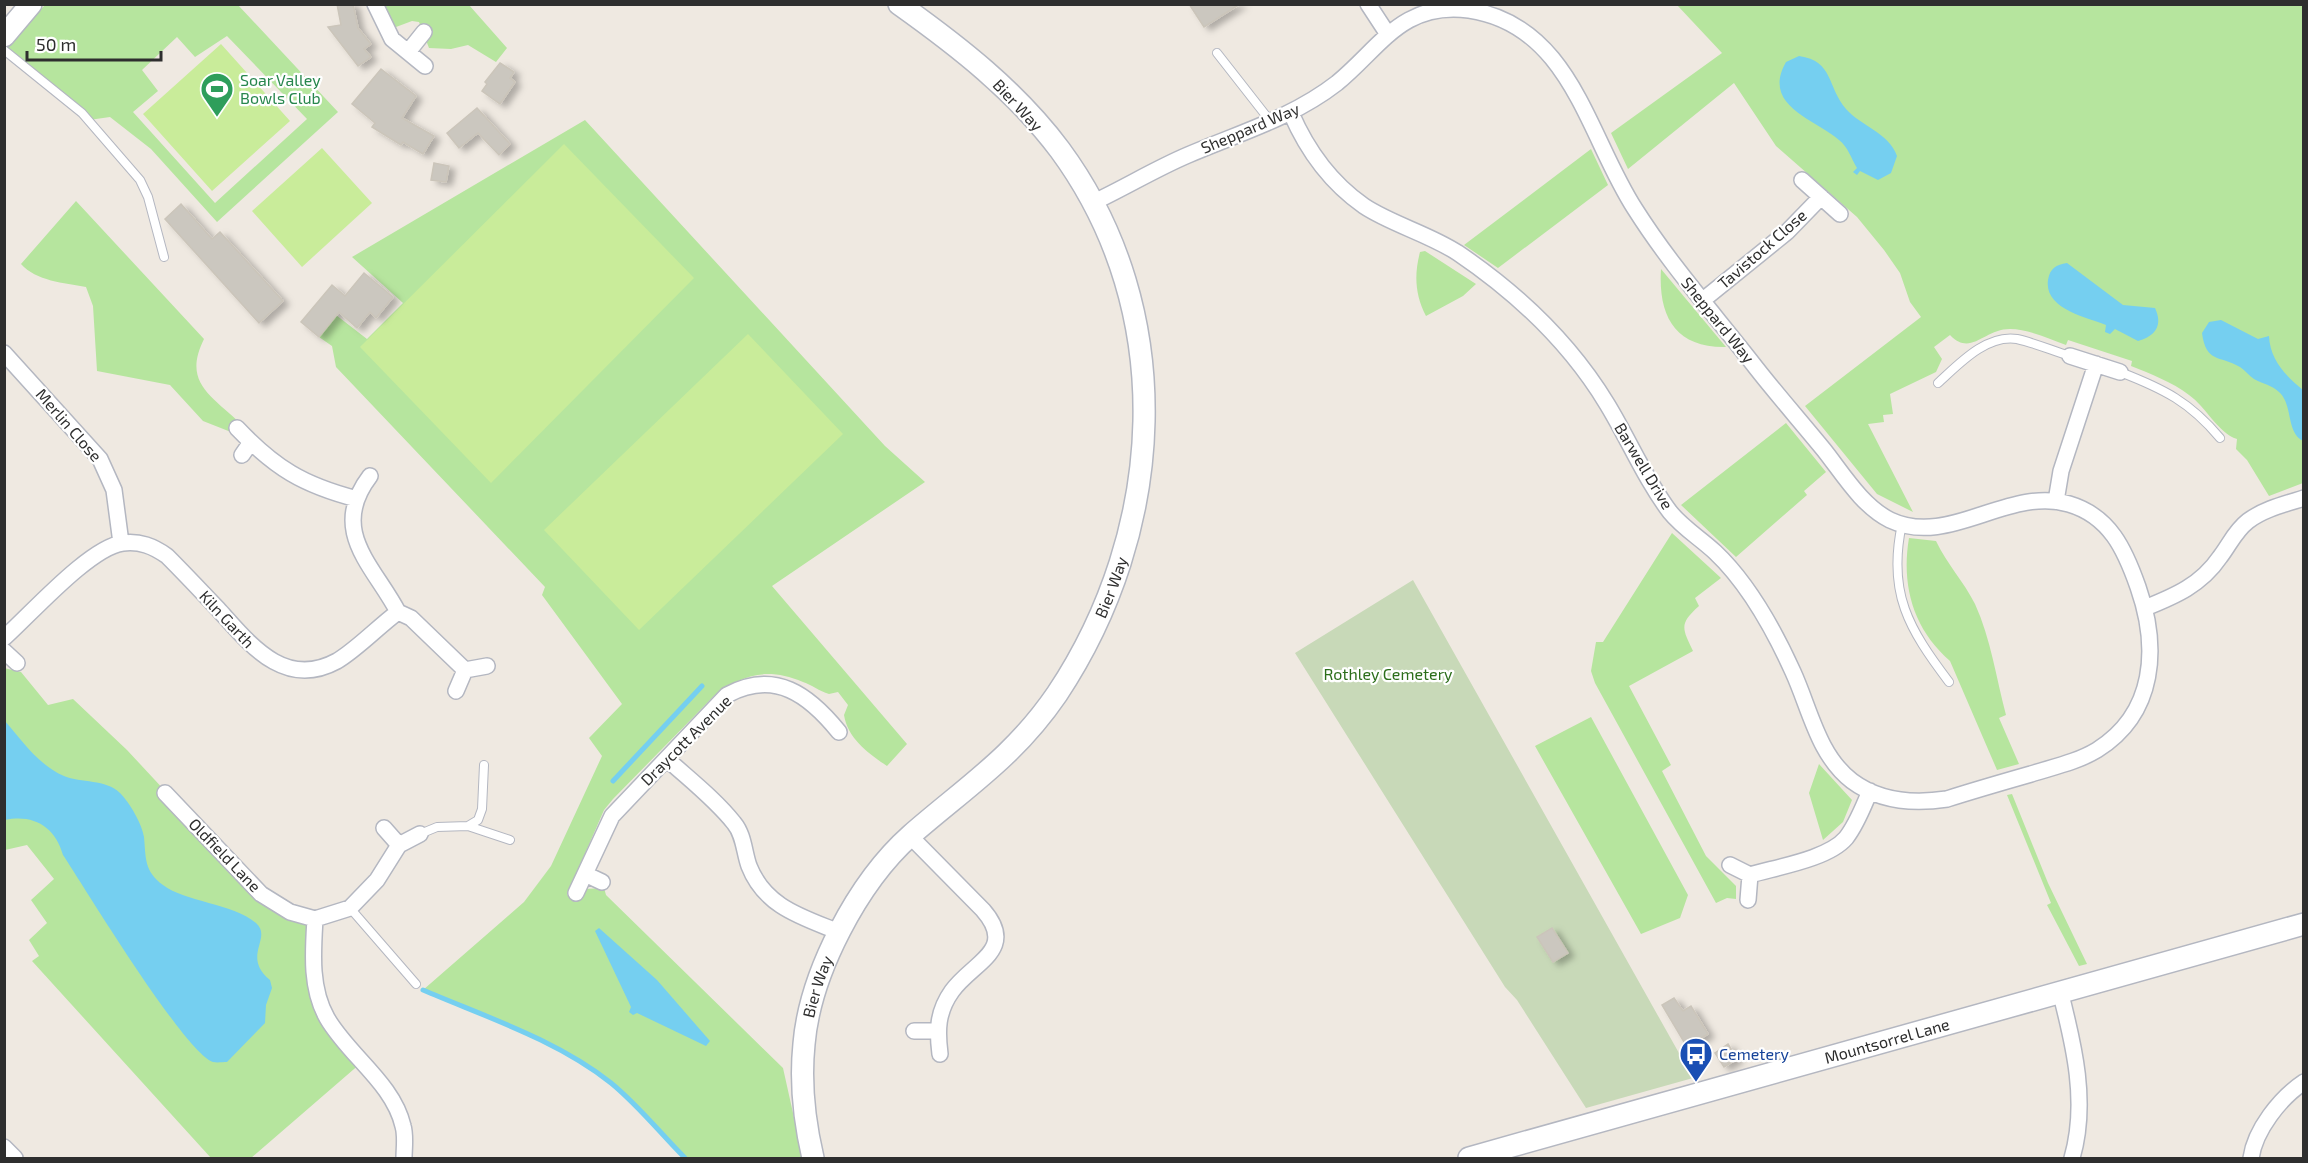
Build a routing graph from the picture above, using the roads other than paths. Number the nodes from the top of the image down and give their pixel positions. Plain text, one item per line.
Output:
1 (31, 4) edge
2 (375, 4) edge
3 (899, 4) edge
4 (1368, 4) edge
5 (1499, 10) edge
6 (424, 32) dead end
7 (1387, 33) junction
8 (4, 36) edge
9 (4, 50) edge
10 (408, 52) junction
11 (1217, 53) dead end
12 (425, 66) dead end
13 (1292, 113) junction
14 (1270, 122) junction
15 (1802, 180) dead end
16 (1821, 198) junction
17 (1094, 202) junction
18 (1840, 214) dead end
19 (164, 257) dead end
20 (1703, 300) junction
21 (4, 353) edge
22 (2070, 356) joint
23 (2096, 364) junction
24 (2121, 372) joint
25 (1938, 383) dead end
26 (237, 428) dead end
27 (2220, 438) dead end
28 (250, 442) junction
29 (242, 455) dead end
30 (370, 476) dead end
31 (2304, 498) edge
32 (357, 499) junction
33 (2056, 501) junction
34 (1902, 524) junction
35 (121, 543) junction
36 (2145, 608) junction
37 (398, 612) junction
38 (4, 638) edge
39 (4, 651) edge
40 (17, 663) dead end
41 (488, 666) dead end
42 (465, 670) junction
43 (1949, 682) dead end
44 (456, 691) dead end
45 (839, 732) dead end
46 (667, 759) junction
47 (484, 765) dead end
48 (2010, 780) joint
49 (1870, 791) junction
50 (165, 793) dead end
51 (468, 826) junction
52 (384, 828) dead end
53 (420, 834) joint
54 (910, 836) junction
55 (510, 840) dead end
56 (399, 845) junction
57 (1730, 865) dead end
58 (585, 874) junction
59 (1750, 875) junction
60 (602, 882) dead end
61 (576, 893) dead end
62 (1748, 900) dead end
63 (350, 908) junction
64 (315, 919) junction
65 (2304, 924) edge
66 (839, 932) junction
67 (416, 984) dead end
68 (2060, 991) junction
69 (914, 1031) dead end
70 (937, 1031) junction
71 (940, 1054) dead end
72 (2304, 1082) edge
73 (4, 1147) edge
74 (15, 1158) edge
75 (404, 1158) edge
76 (813, 1158) edge
77 (1469, 1158) edge
78 (2072, 1158) edge
79 (2251, 1158) edge

1 - 8 street
2 - 10 street
3 - 17 street, Bier Way
4 - 7 street
5 - 7 street, Sheppard Way
5 - 20 street, Sheppard Way
6 - 10 street
7 - 13 street, Sheppard Way
9 - 19 lane
10 - 12 street
11 - 14 lane
13 - 14 street, Sheppard Way
13 - 49 street, Barwell Drive
14 - 17 street, Sheppard Way
15 - 16 street, Tavistock Close
16 - 18 street, Tavistock Close
16 - 20 street, Tavistock Close
17 - 54 street, Bier Way
20 - 34 street, Sheppard Way
21 - 35 street, Merlin Close
22 - 23 street
22 - 25 lane
23 - 24 street
23 - 33 street
24 - 27 lane
26 - 28 street
28 - 29 street
28 - 32 street
30 - 32 street
31 - 36 street
32 - 37 street
33 - 34 street, Sheppard Way
33 - 36 street, Sheppard Way
34 - 43 lane
35 - 37 street, Kiln Garth
35 - 38 street
36 - 48 street, Sheppard Way
37 - 42 street
39 - 40 street
41 - 42 street
42 - 44 street
45 - 46 street, Draycott Avenue
46 - 58 street, Draycott Avenue
46 - 66 street
47 - 51 lane
48 - 49 street, Barwell Drive
49 - 59 street
50 - 64 street, Oldfield Lane
51 - 53 lane
51 - 55 lane
52 - 56 street
53 - 56 street
54 - 66 street, Bier Way
54 - 70 street
56 - 63 street
57 - 59 street
58 - 60 street
58 - 61 street, Draycott Avenue
59 - 62 street
63 - 64 street
63 - 67 lane
64 - 75 street
65 - 68 street, Mountsorrel Lane
66 - 76 street, Bier Way
68 - 77 street, Mountsorrel Lane
68 - 78 street
69 - 70 street
70 - 71 street
72 - 79 street
73 - 74 street

